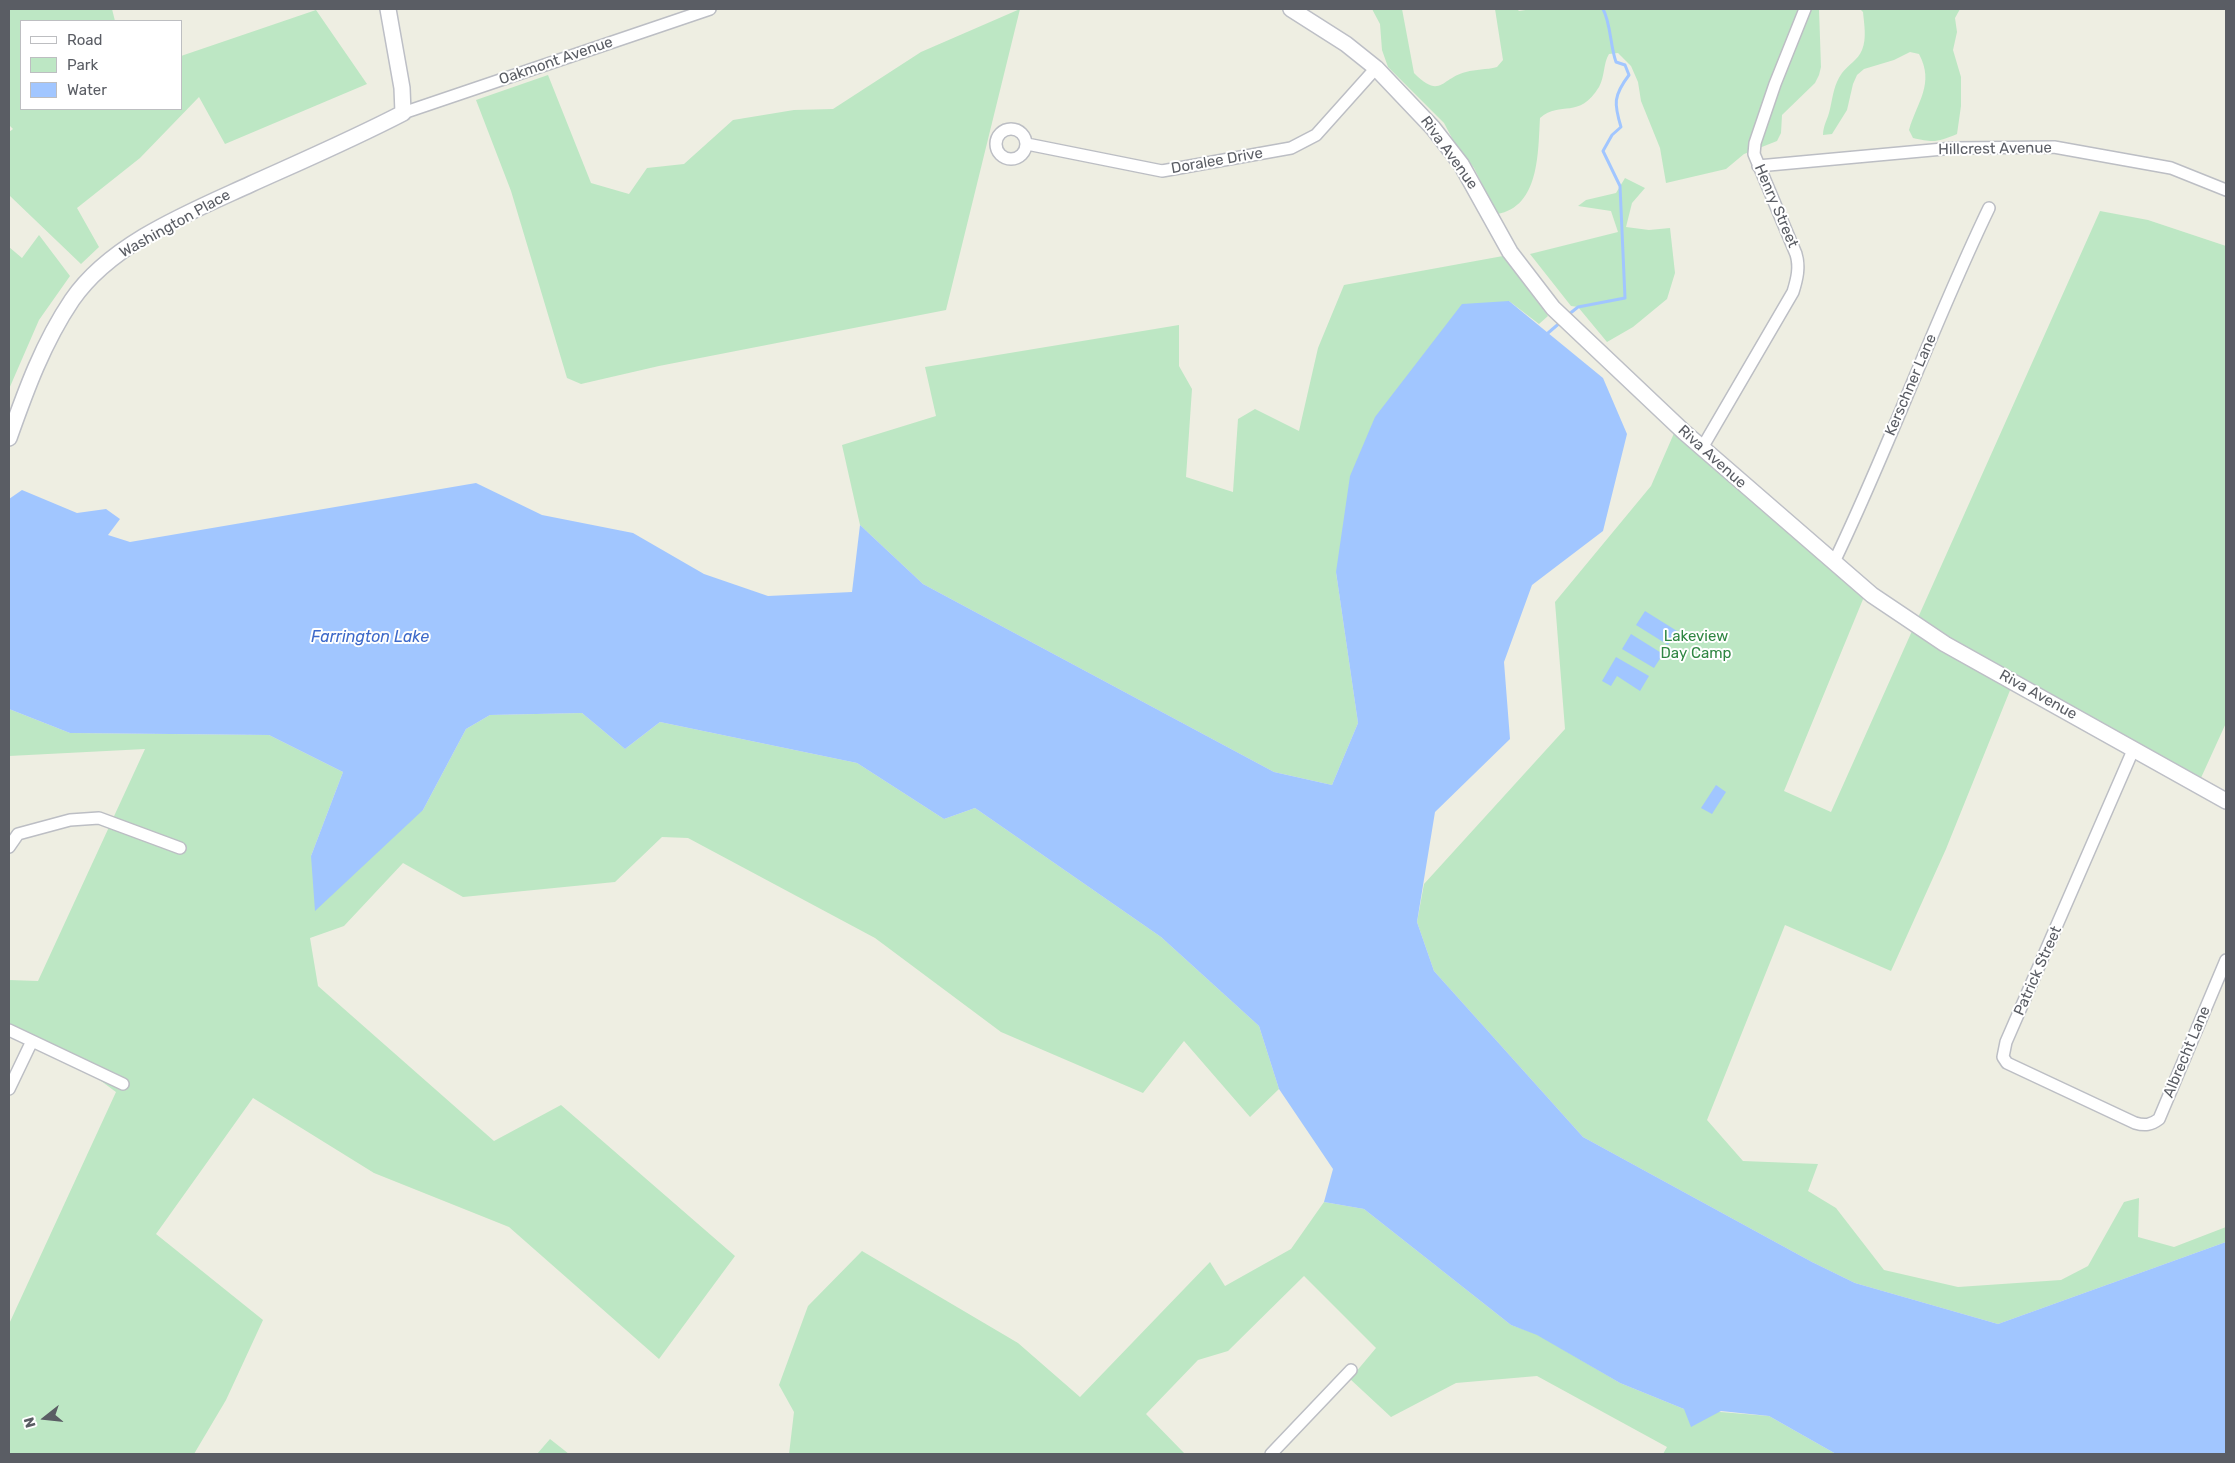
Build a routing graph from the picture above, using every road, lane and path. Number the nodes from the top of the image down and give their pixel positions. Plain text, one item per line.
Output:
1 (388, 9) edge
2 (710, 9) edge
3 (1291, 9) edge
4 (1805, 9) edge
5 (695, 11) edge
6 (1376, 68) junction
7 (402, 113) junction
8 (1027, 144) dead end
9 (1758, 166) junction
10 (2226, 190) edge
11 (1989, 208) dead end
12 (9, 438) edge
13 (1702, 448) junction
14 (1834, 562) junction
15 (2134, 748) junction
16 (2226, 801) edge
17 (9, 847) edge
18 (180, 848) dead end
19 (2226, 960) edge
20 (9, 1030) edge
21 (32, 1040) junction
22 (123, 1084) dead end
23 (9, 1089) edge
24 (2135, 1123) joint
25 (1351, 1370) dead end
26 (1271, 1454) edge

1 - 7 street
2 - 5 street, Oakmont Avenue
3 - 6 street, Riva Avenue
4 - 9 street, Henry Street
5 - 7 street, Oakmont Avenue
6 - 8 street, Doralee Drive
6 - 13 street, Riva Avenue
7 - 12 street, Washington Place
9 - 10 street, Hillcrest Avenue
9 - 13 street, Henry Street
11 - 14 street, Kerschner Lane
13 - 14 street, Riva Avenue
14 - 15 street, Riva Avenue
15 - 16 street, Riva Avenue
15 - 24 street, Patrick Street
17 - 18 street
19 - 24 street, Albrecht Lane
20 - 21 street
21 - 22 street
21 - 23 street
25 - 26 street

